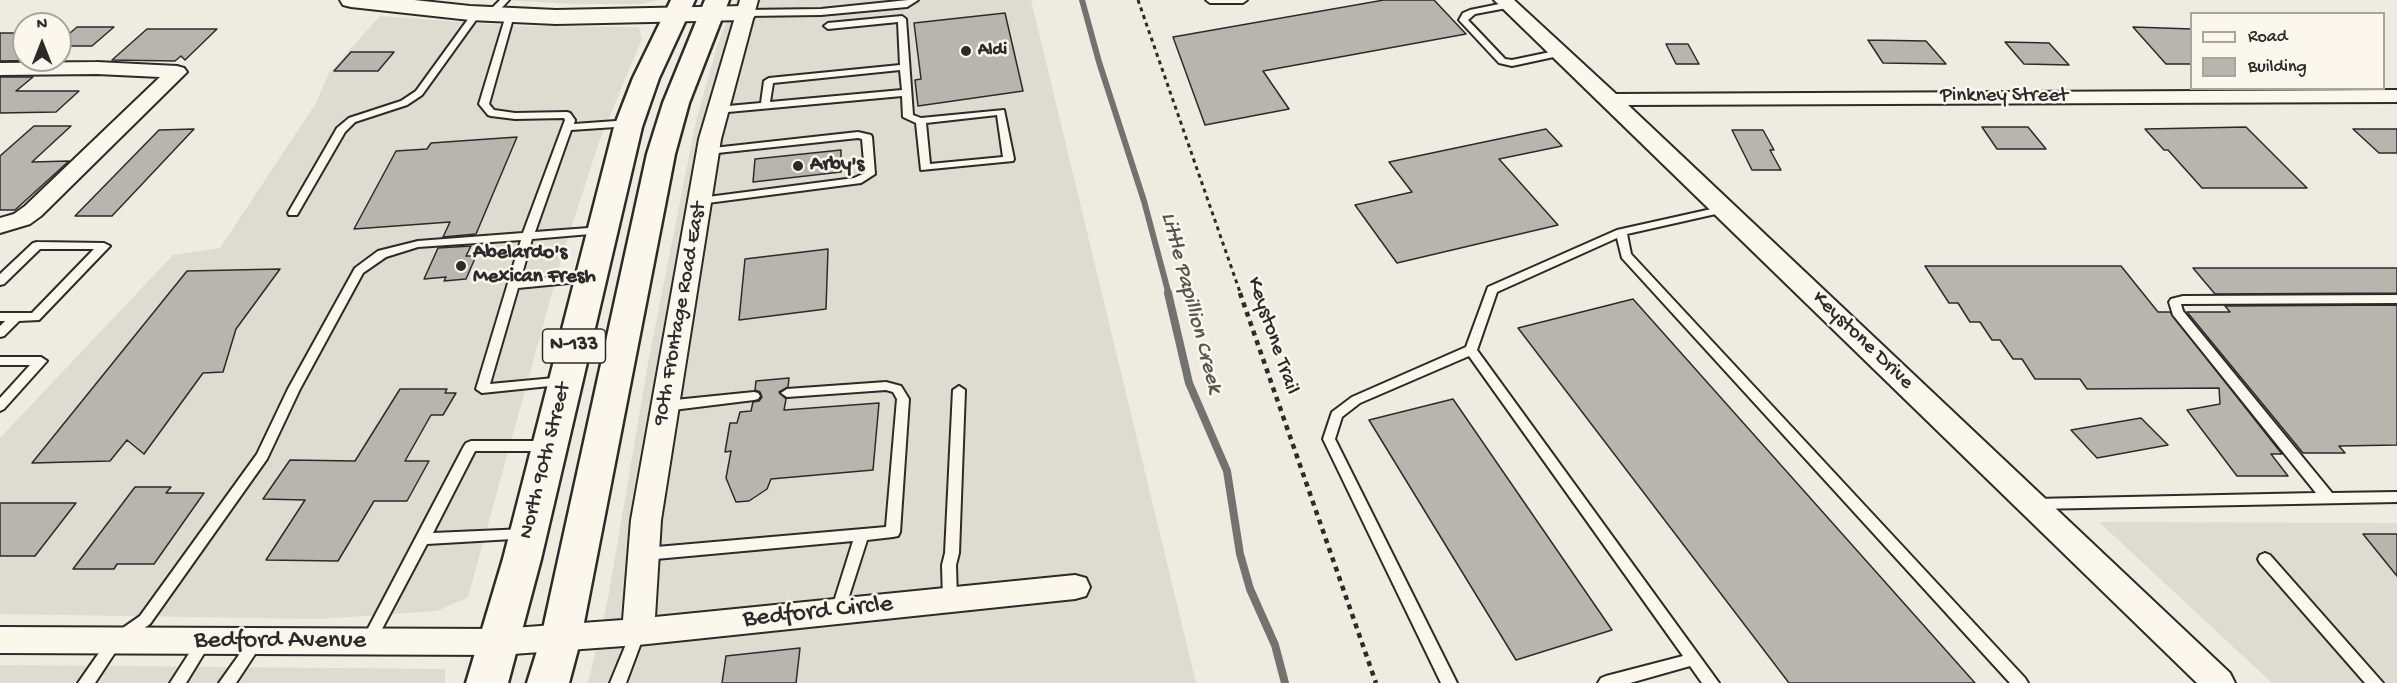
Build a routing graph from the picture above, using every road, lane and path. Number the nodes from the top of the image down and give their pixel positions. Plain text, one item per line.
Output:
1 (351, 0) edge
2 (914, 0) edge
3 (1138, 0) edge
4 (1210, 0) edge
5 (1244, 0) edge
6 (398, 2) edge
7 (1506, 3) edge
8 (696, 7) edge
9 (747, 7) edge
10 (496, 11) edge
11 (828, 26) dead end
12 (1560, 53) junction
13 (904, 68) junction
14 (0, 69) edge
15 (905, 93) junction
16 (2397, 96) edge
17 (1611, 100) junction
18 (765, 106) junction
19 (717, 110) junction
20 (921, 121) junction
21 (630, 123) junction
22 (569, 127) junction
23 (708, 151) junction
24 (700, 201) junction
25 (1725, 209) junction
26 (293, 213) dead end
27 (0, 226) edge
28 (602, 230) junction
29 (1621, 232) junction
30 (528, 236) junction
31 (591, 277) junction
32 (0, 281) edge
33 (513, 285) junction
34 (2397, 299) edge
35 (0, 317) edge
36 (16, 317) junction
37 (0, 333) edge
38 (1471, 350) junction
39 (0, 361) edge
40 (566, 381) junction
41 (959, 390) dead end
42 (787, 393) dead end
43 (754, 396) dead end
44 (0, 406) edge
45 (665, 406) junction
46 (550, 446) junction
47 (2327, 497) junction
48 (2397, 497) edge
49 (2032, 504) junction
50 (528, 534) junction
51 (862, 535) junction
52 (423, 539) junction
53 (644, 554) junction
54 (2265, 559) dead end
55 (1075, 587) dead end
56 (950, 600) junction
57 (838, 611) junction
58 (638, 632) junction
59 (561, 639) junction
60 (0, 640) edge
61 (115, 641) junction
62 (204, 642) junction
63 (256, 642) junction
64 (499, 642) junction
65 (367, 643) junction
66 (1694, 659) junction
67 (86, 683) edge
68 (178, 683) edge
69 (227, 683) edge
70 (487, 683) edge
71 (548, 683) edge
72 (618, 683) edge
73 (1376, 683) edge
74 (1449, 683) edge
75 (1606, 683) edge
76 (1711, 683) edge
77 (2020, 683) edge
78 (2219, 683) edge
79 (2375, 683) edge

1 - 6 street
2 - 9 lane
3 - 73 path, Keystone Trail
4 - 5 lane
6 - 10 street
7 - 12 street, Keystone Drive
7 - 12 lane
8 - 9 street
8 - 10 street
8 - 21 main road, North 90th Street / N-133
8 - 59 main road, N-133
9 - 19 street, 90th Frontage Road East
10 - 22 lane
10 - 26 lane
11 - 13 lane
12 - 17 street, Keystone Drive
13 - 15 lane
13 - 18 lane
14 - 27 street
15 - 18 lane
15 - 20 lane
16 - 17 street, Pinkney Street
17 - 25 street, Keystone Drive
18 - 19 lane
19 - 23 street, 90th Frontage Road East
20 - 20 lane
21 - 22 lane
21 - 28 main road, North 90th Street / N-133
22 - 30 lane
23 - 24 street, 90th Frontage Road East
23 - 24 lane
24 - 45 street, 90th Frontage Road East
25 - 29 lane
25 - 49 street, Keystone Drive
28 - 30 lane
28 - 31 main road, North 90th Street / N-133
29 - 38 lane
29 - 77 lane
30 - 33 lane
30 - 61 lane
31 - 33 lane
31 - 40 main road, North 90th Street / N-133
32 - 36 lane
33 - 40 lane
34 - 47 lane
35 - 36 lane
36 - 37 lane
38 - 66 lane
38 - 74 lane
39 - 44 lane
40 - 46 main road, North 90th Street / N-133
41 - 56 lane
42 - 51 lane
43 - 45 lane
45 - 53 street, 90th Frontage Road East
46 - 50 main road, North 90th Street / N-133
46 - 52 lane
47 - 48 lane
47 - 49 lane
49 - 78 street, Keystone Drive
50 - 52 lane
50 - 64 main road, North 90th Street / N-133
51 - 53 lane
51 - 57 lane
52 - 65 lane
53 - 58 street, 90th Frontage Road East
54 - 79 lane
55 - 56 street, Bedford Circle
56 - 57 street, Bedford Circle
57 - 58 street, Bedford Circle
58 - 59 street, Bedford Circle
58 - 72 lane
59 - 64 street, Bedford Avenue
59 - 71 main road, N-133
60 - 61 street, Bedford Avenue
61 - 62 street, Bedford Avenue
61 - 67 lane
62 - 63 street, Bedford Avenue
62 - 68 lane
63 - 65 street, Bedford Avenue
63 - 69 lane
64 - 65 street, Bedford Avenue
64 - 70 main road, North 90th Street / N-133
66 - 75 lane
66 - 76 lane

